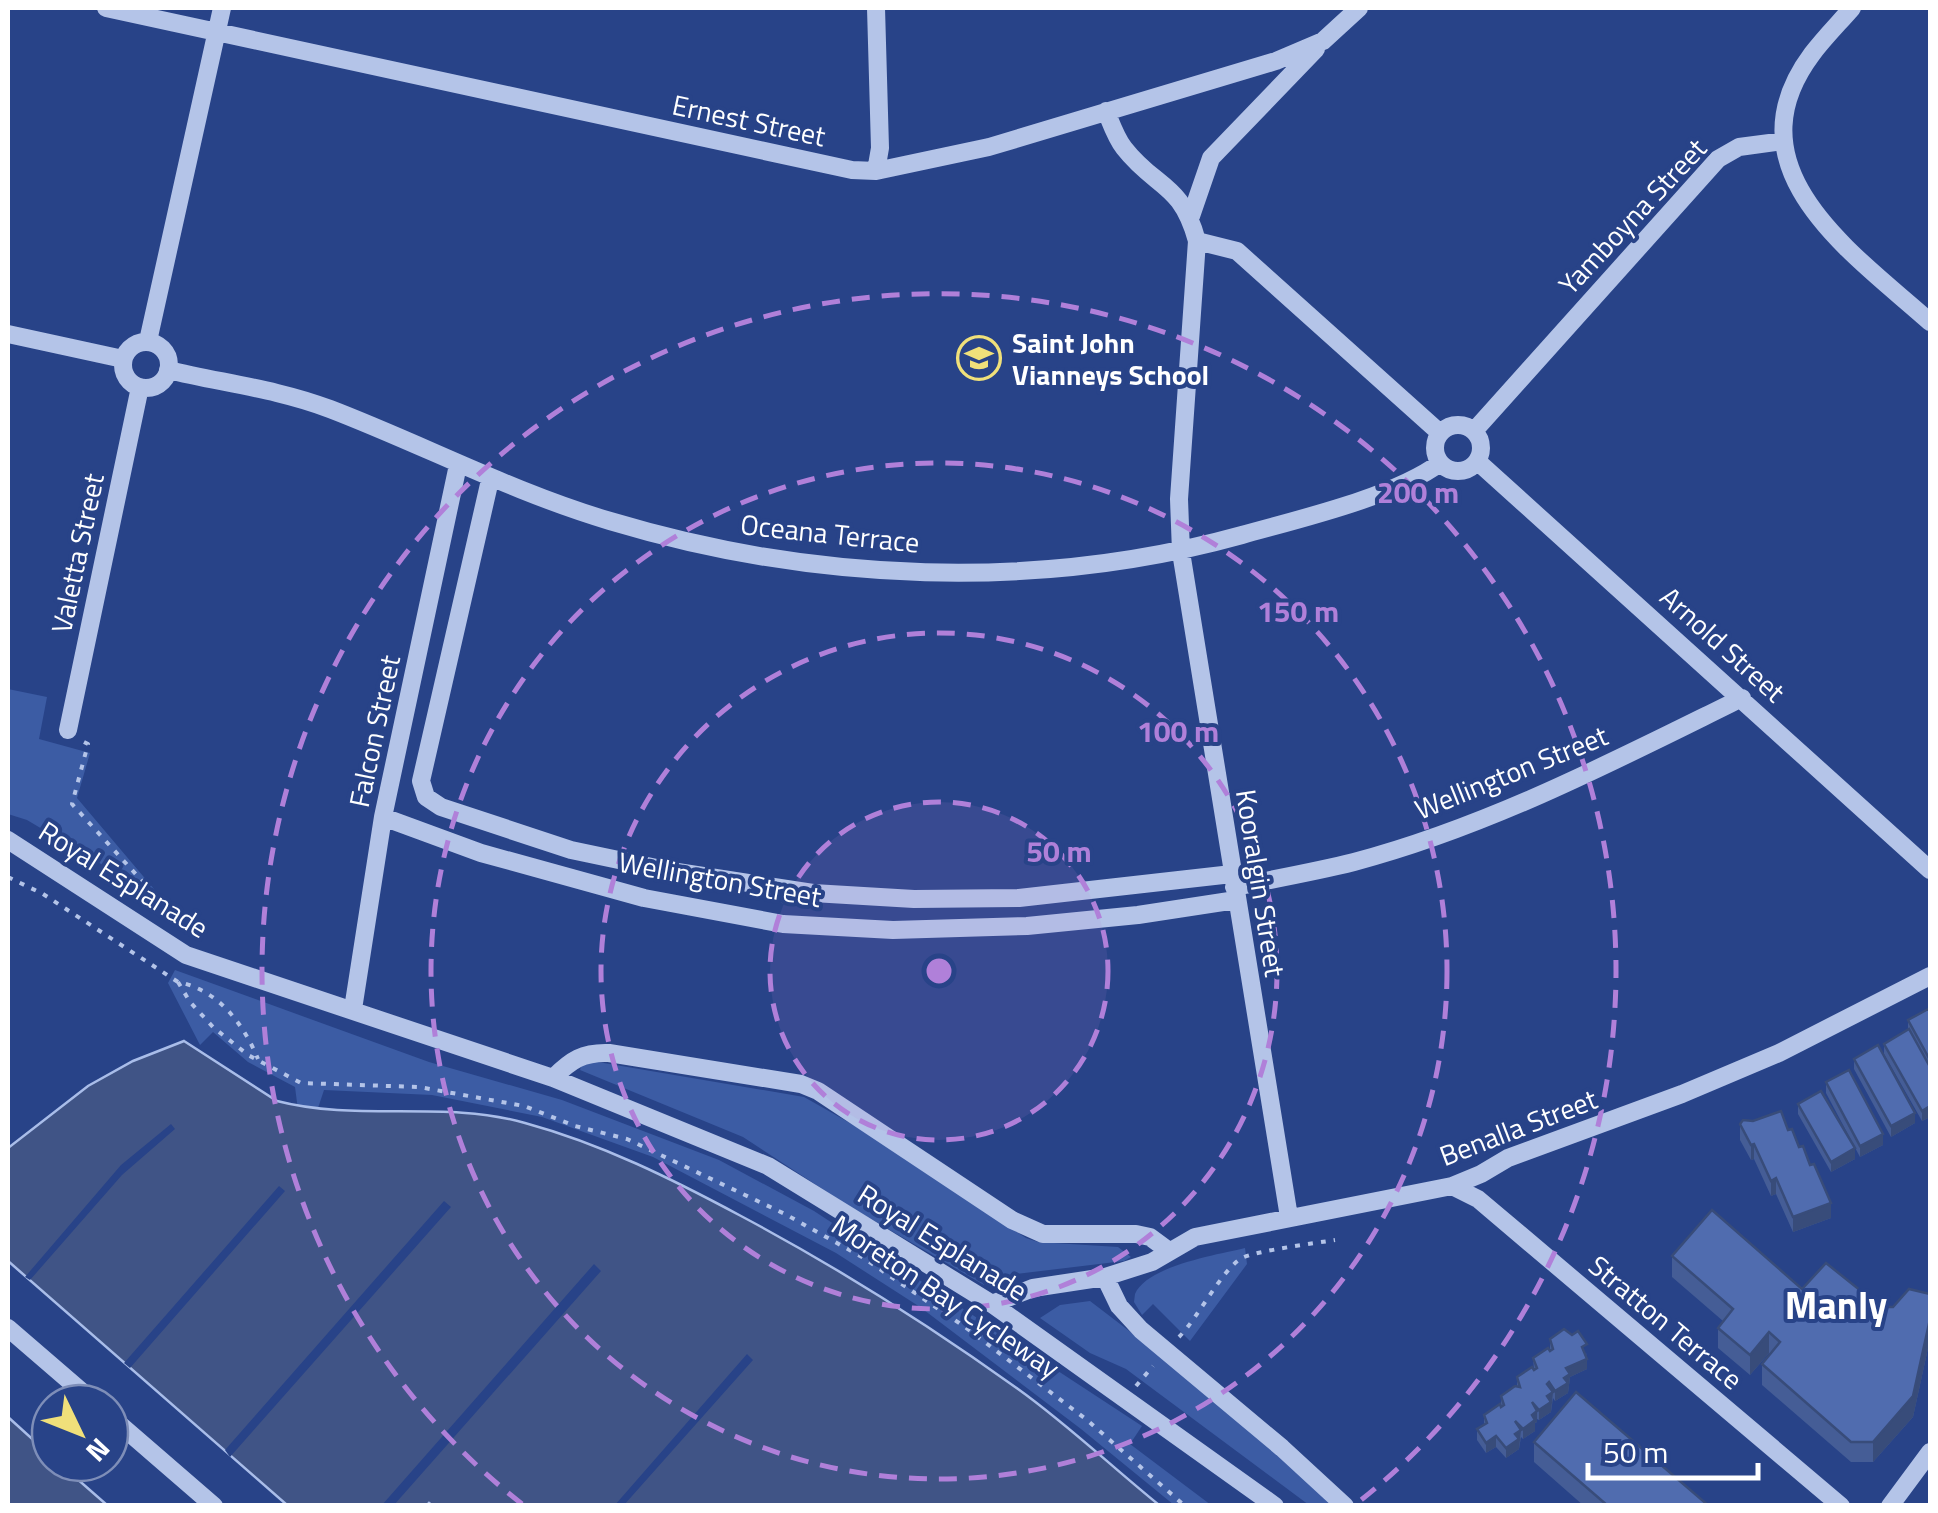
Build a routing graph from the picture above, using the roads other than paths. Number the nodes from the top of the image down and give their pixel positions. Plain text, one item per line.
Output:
1 (106, 8) edge
2 (222, 8) edge
3 (876, 8) edge
4 (1360, 8) edge
5 (1852, 8) edge
6 (217, 32) junction
7 (1323, 42) junction
8 (1106, 111) junction
9 (1784, 141) junction
10 (876, 172) junction
11 (1190, 216) junction
12 (1198, 242) junction
13 (1930, 322) edge
14 (8, 334) edge
15 (148, 342) junction
16 (123, 359) junction
17 (168, 370) junction
18 (140, 387) junction
19 (1474, 431) junction
20 (1440, 433) junction
21 (1477, 461) junction
22 (1440, 463) junction
23 (458, 466) junction
24 (490, 480) junction
25 (1181, 552) junction
26 (1742, 698) junction
27 (68, 730) road end
28 (426, 797) joint
29 (383, 817) junction
30 (8, 842) edge
31 (1930, 870) edge
32 (1234, 887) junction
33 (1930, 976) edge
34 (353, 1010) junction
35 (553, 1078) junction
36 (1452, 1186) junction
37 (1288, 1216) junction
38 (1170, 1252) junction
39 (1105, 1277) junction
40 (992, 1304) junction
41 (8, 1328) edge
42 (72, 1383) edge
43 (130, 1433) edge
44 (1930, 1452) edge
45 (214, 1506) edge
46 (1275, 1506) edge
47 (1345, 1506) edge
48 (1841, 1506) edge
49 (1890, 1506) edge

1 - 6 street, Ernest Street
2 - 6 street
3 - 10 street
4 - 7 street, Ernest Street
5 - 9 street
6 - 10 street, Ernest Street
6 - 15 street
7 - 8 street, Ernest Street
7 - 11 street
8 - 10 street, Ernest Street
8 - 11 street, Kooralgin Street
9 - 13 street
9 - 19 street, Yamboyna Street
11 - 12 street, Kooralgin Street
12 - 20 street
12 - 25 street, Kooralgin Street
14 - 16 street
15 - 16 street
15 - 17 street
16 - 18 street
17 - 18 street
17 - 23 street, Oceana Terrace
18 - 27 street, Valetta Street
19 - 20 street
19 - 21 street
20 - 22 street
21 - 22 street
21 - 26 street, Arnold Street
22 - 25 street, Oceana Terrace
23 - 24 street, Oceana Terrace
23 - 29 street, Falcon Street
24 - 25 street, Oceana Terrace
24 - 28 street, Falcon Street
25 - 32 street, Kooralgin Street
26 - 31 street, Arnold Street
26 - 32 street, Wellington Street
28 - 32 street, Wellington Street
29 - 32 street, Wellington Street
29 - 34 street, Falcon Street
30 - 34 street, Royal Esplanade
32 - 37 street, Kooralgin Street
33 - 36 street, Benalla Street
34 - 35 street, Royal Esplanade
35 - 38 street, Royal Esplanade
35 - 40 street, Royal Esplanade
36 - 37 street, Benalla Street
36 - 48 street, Stratton Terrace
37 - 38 street, Benalla Street
38 - 39 street, Benalla Street
39 - 40 street, Benalla Street
39 - 47 street
40 - 46 street, Royal Esplanade
41 - 42 street
43 - 45 street
44 - 49 street

